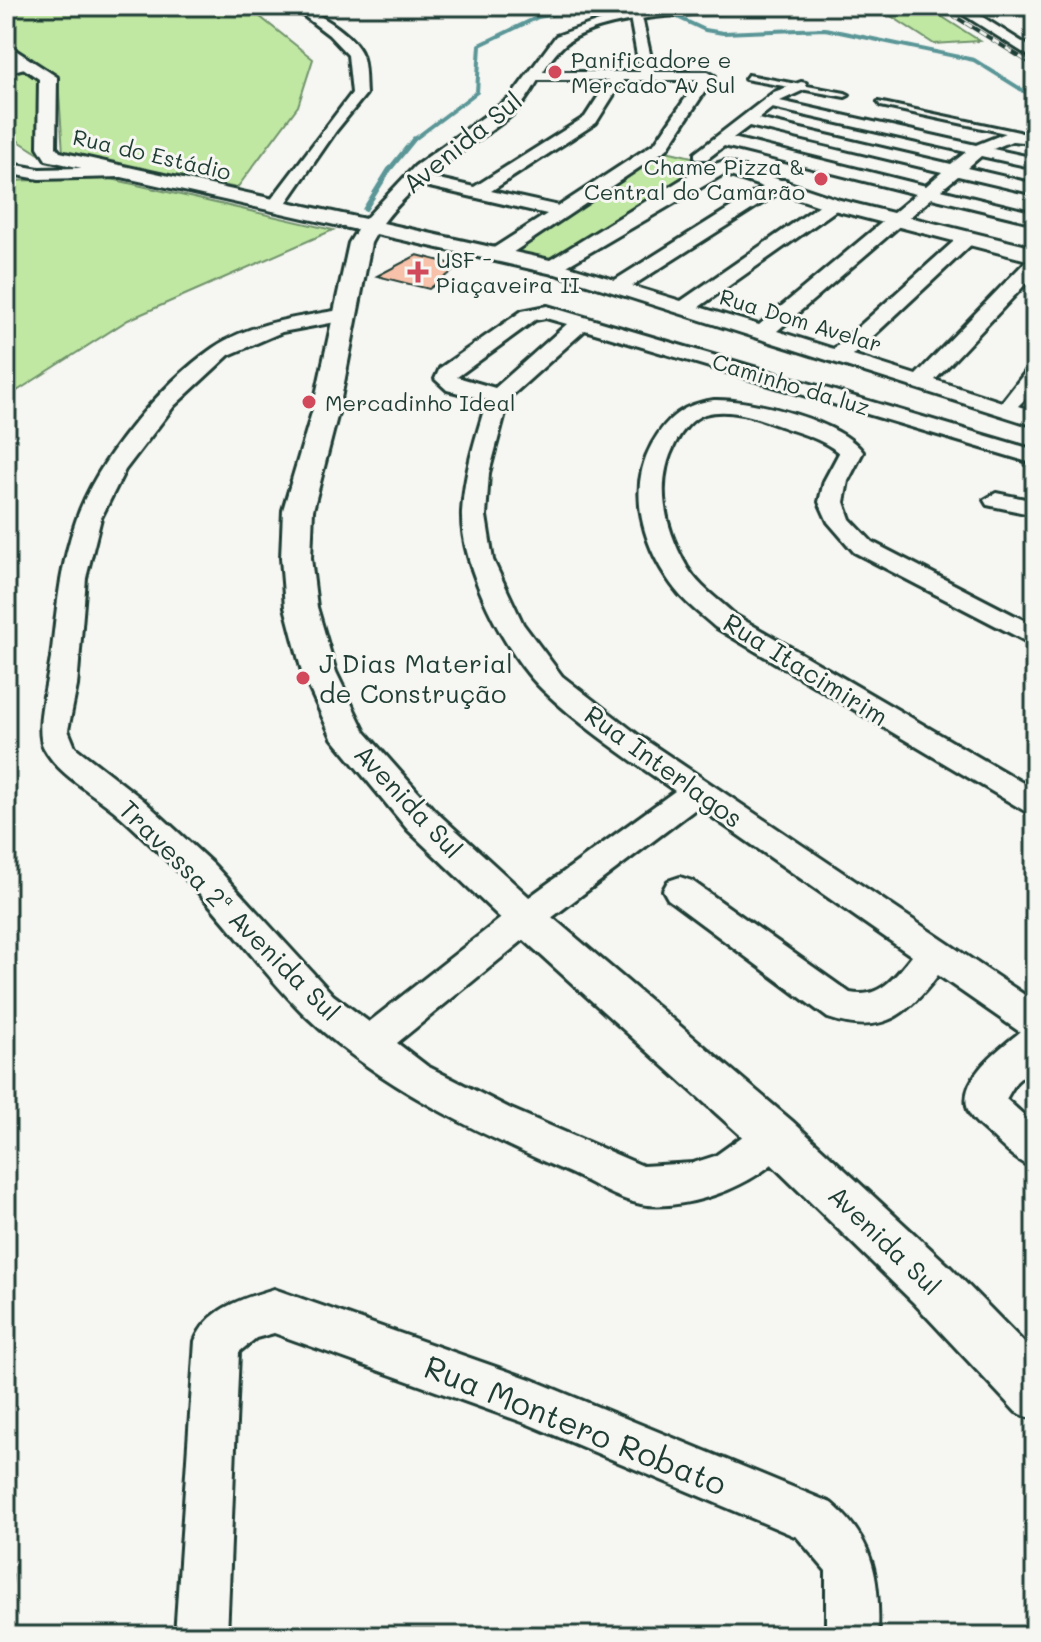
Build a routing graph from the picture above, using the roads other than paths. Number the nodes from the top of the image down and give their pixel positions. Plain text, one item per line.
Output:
1 (297, 6) edge
2 (770, 6) edge
3 (956, 6) edge
4 (689, 10) edge
5 (643, 17) junction
6 (6, 49) edge
7 (1035, 56) edge
8 (27, 63) junction
9 (6, 69) edge
10 (535, 76) junction
11 (619, 76) junction
12 (648, 77) junction
13 (748, 77) dead end
14 (801, 86) junction
15 (845, 95) dead end
16 (769, 103) junction
17 (881, 104) dead end
18 (746, 121) junction
19 (1027, 136) edge
20 (721, 140) junction
21 (661, 146) junction
22 (978, 150) junction
23 (701, 156) junction
24 (1035, 163) edge
25 (724, 167) junction
26 (6, 168) edge
27 (955, 170) junction
28 (121, 172) junction
29 (412, 178) junction
30 (780, 184) junction
31 (1035, 189) edge
32 (931, 192) junction
33 (476, 193) junction
34 (833, 204) junction
35 (276, 205) junction
36 (559, 211) junction
37 (896, 218) junction
38 (1035, 218) edge
39 (369, 226) junction
40 (968, 238) junction
41 (496, 255) junction
42 (1035, 255) edge
43 (1035, 263) edge
44 (553, 267) junction
45 (617, 287) junction
46 (683, 309) junction
47 (345, 315) junction
48 (583, 321) junction
49 (763, 332) junction
50 (839, 356) junction
51 (1035, 375) edge
52 (921, 382) junction
53 (499, 396) junction
54 (1013, 401) dead end
55 (1035, 419) edge
56 (1035, 457) edge
57 (996, 500) dead end
58 (1035, 508) edge
59 (1035, 637) edge
60 (697, 791) junction
61 (1035, 805) edge
62 (680, 890) dead end
63 (526, 918) junction
64 (935, 953) junction
65 (1035, 1022) edge
66 (1035, 1042) edge
67 (368, 1044) junction
68 (775, 1136) junction
69 (1035, 1151) edge
70 (1035, 1393) edge
71 (201, 1636) edge
72 (852, 1636) edge

1 - 35 street
2 - 4 street, Avenida Sul
3 - 7 street
4 - 5 street, Avenida Sul
5 - 10 street, Avenida Sul
5 - 12 street
6 - 8 street, Rua do Estádio
8 - 9 street
8 - 28 street, Rua do Estádio
10 - 11 street
10 - 29 street, Avenida Sul
11 - 12 street
11 - 33 street
12 - 21 street
13 - 14 lane
14 - 15 lane
14 - 16 street
16 - 18 street
16 - 22 street
17 - 19 lane
18 - 20 street
18 - 27 street
19 - 22 street
20 - 23 street
20 - 32 street
21 - 23 street
21 - 36 street
22 - 24 street
22 - 27 street
23 - 25 street
25 - 30 street
25 - 44 street
26 - 28 street
27 - 31 street
27 - 32 street
28 - 35 street, Rua do Estádio
29 - 33 street
29 - 39 street, Avenida Sul
30 - 34 street
30 - 45 street
32 - 37 street
32 - 38 street
33 - 36 street
34 - 37 street
34 - 46 street
35 - 39 street, Rua do Estádio
36 - 41 street
37 - 40 street
37 - 49 street
39 - 41 street, Rua do Estádio
39 - 47 street, Avenida Sul
40 - 42 street
40 - 50 street
41 - 44 street, Rua do Estádio
43 - 52 street
44 - 45 street, Rua Dom Avelar
45 - 46 street, Rua Dom Avelar
46 - 49 street, Rua Dom Avelar
47 - 63 street, Avenida Sul
47 - 67 street, Travessa 2ª Avenida Sul
48 - 53 street
48 - 53 street, Caminho da luz
48 - 56 street, Caminho da luz
49 - 50 street, Rua Dom Avelar
50 - 52 street, Rua Dom Avelar
51 - 54 street
52 - 55 street, Rua Dom Avelar
53 - 60 street, Rua Interlagos
57 - 58 street
59 - 61 street, Rua Itacimirim
60 - 63 street
60 - 64 street, Rua Interlagos
62 - 64 street
63 - 67 street
63 - 68 street, Avenida Sul
64 - 65 street, Rua Interlagos
66 - 69 street
67 - 68 street, Travessa 2ª Avenida Sul
68 - 70 street, Avenida Sul
71 - 72 street, Rua Montero Robato

